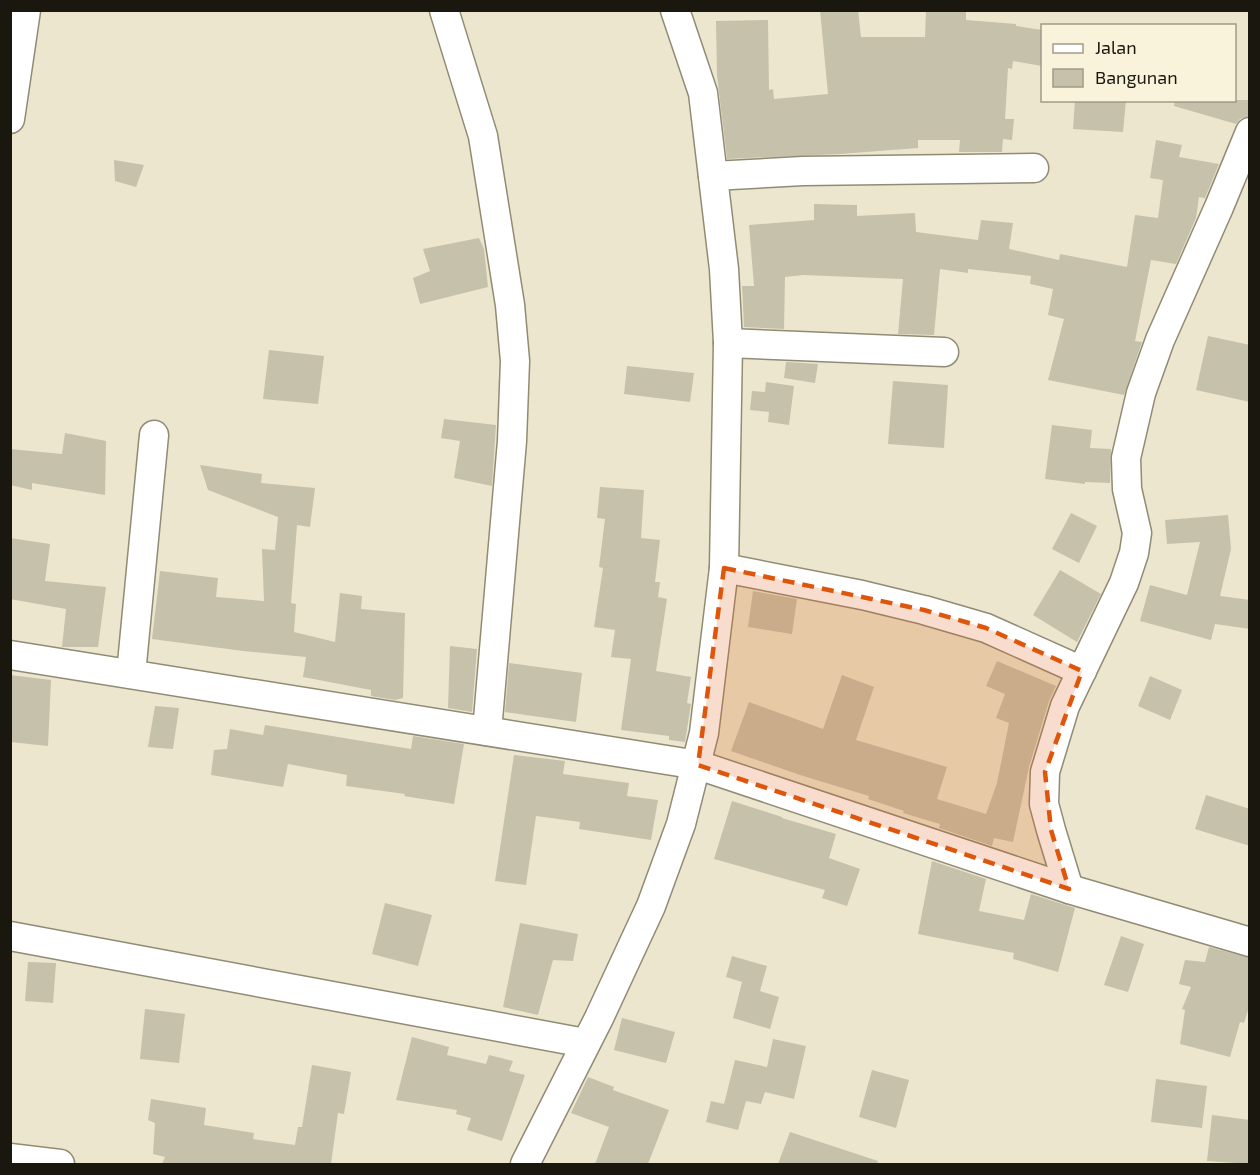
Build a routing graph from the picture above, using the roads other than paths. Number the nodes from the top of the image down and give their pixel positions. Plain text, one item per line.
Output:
1 (26, 10) edge
2 (444, 10) edge
3 (675, 10) edge
4 (10, 119) edge
5 (1250, 132) edge
6 (1034, 168) dead end
7 (713, 176) junction
8 (728, 343) junction
9 (944, 352) dead end
10 (154, 435) dead end
11 (724, 568) junction
12 (10, 655) edge
13 (1082, 671) junction
14 (131, 674) junction
15 (487, 731) junction
16 (698, 765) junction
17 (1069, 889) junction
18 (10, 936) edge
19 (1250, 942) edge
20 (572, 1040) junction
21 (10, 1158) edge
22 (60, 1164) edge
23 (525, 1164) edge

1 - 4 street
2 - 15 street
3 - 7 street
5 - 13 street
6 - 7 street
7 - 8 street
8 - 9 street
8 - 11 street
10 - 14 street
11 - 13 street
11 - 16 street
12 - 14 street
13 - 17 street
14 - 15 street
15 - 16 street
16 - 17 street
16 - 20 street
17 - 19 street
18 - 20 street
20 - 23 street
21 - 22 street

